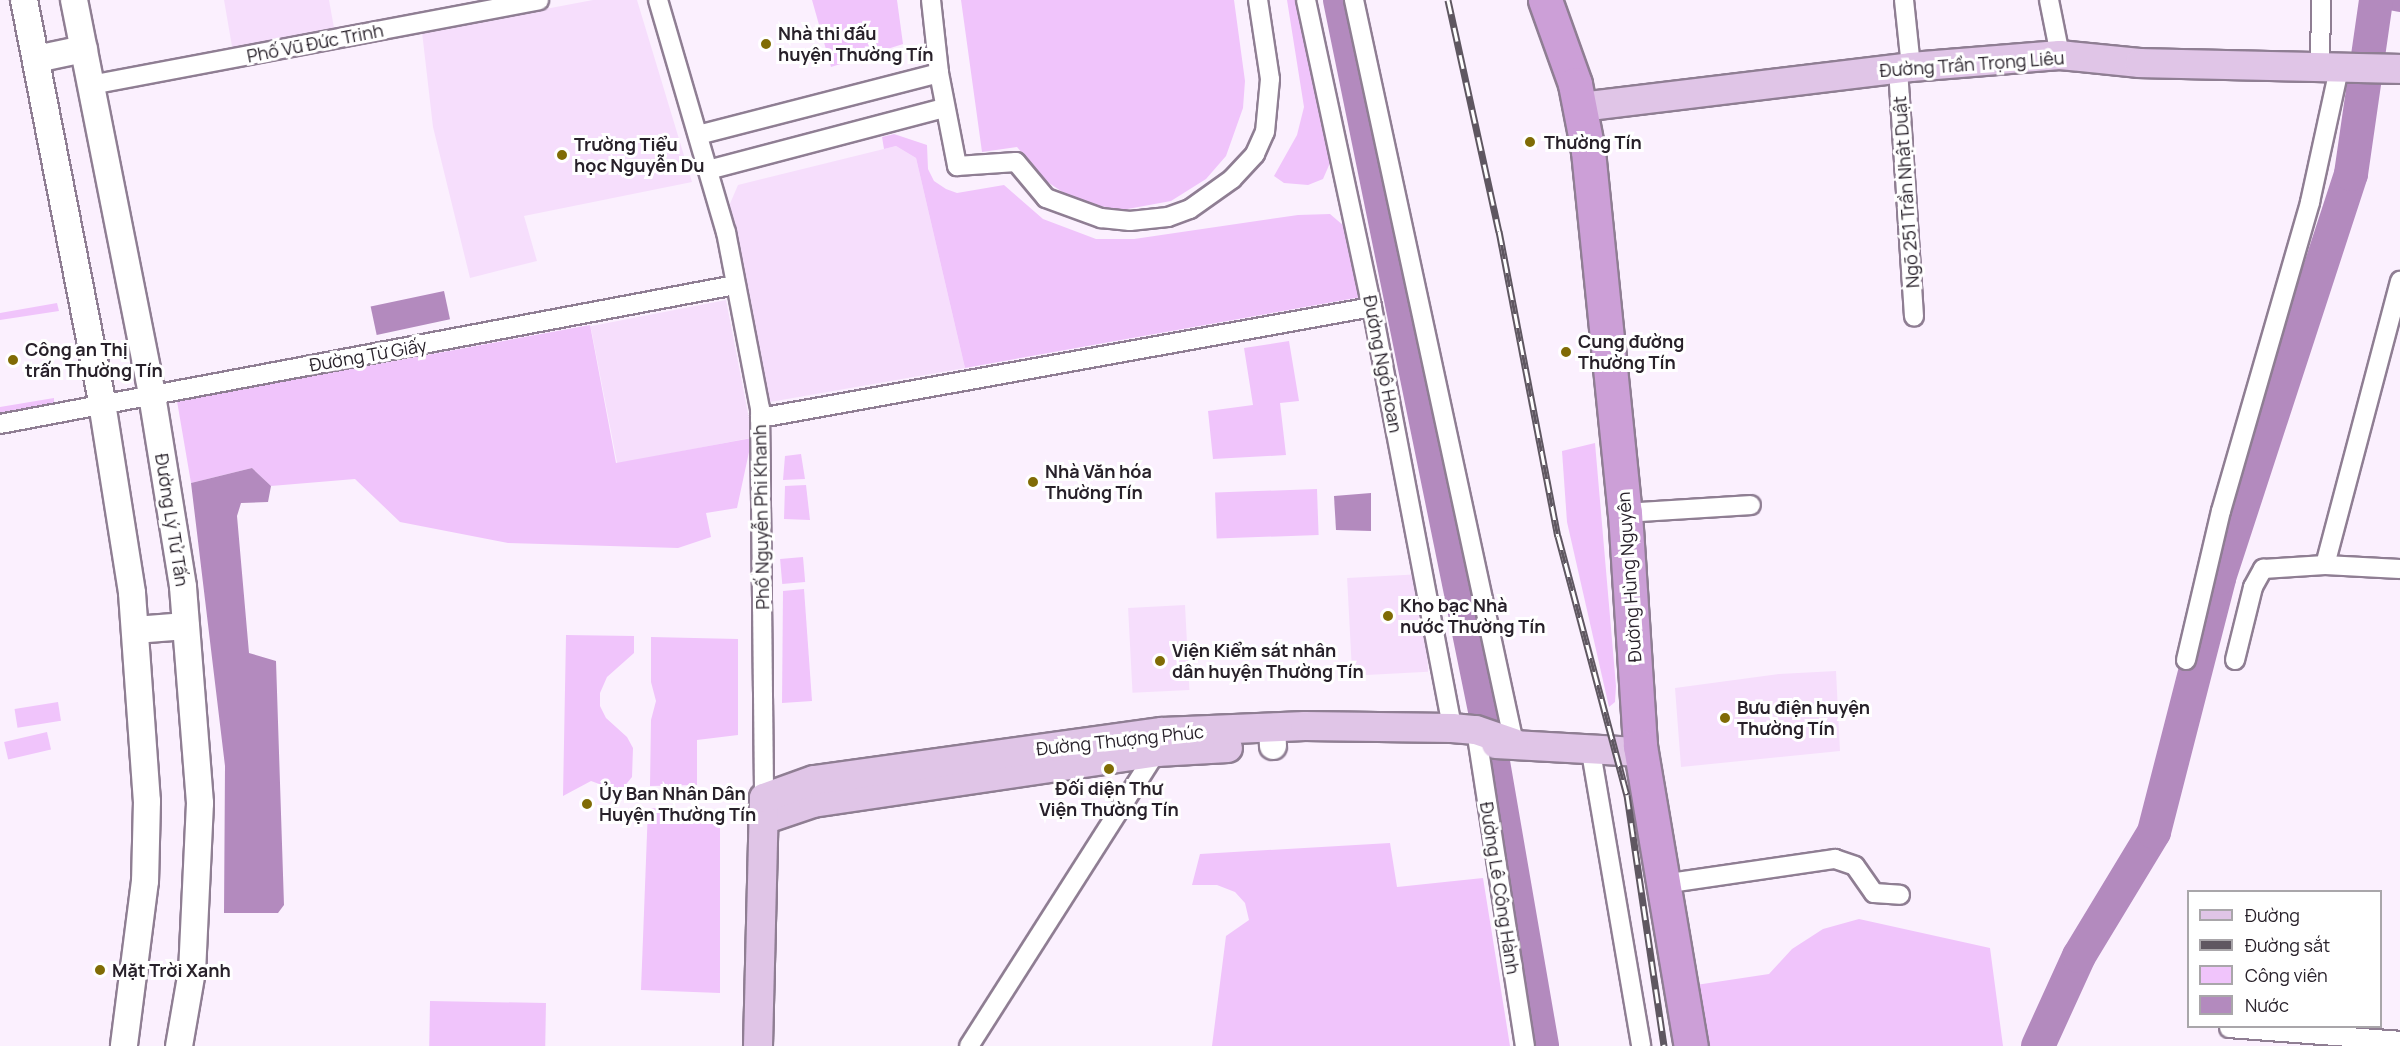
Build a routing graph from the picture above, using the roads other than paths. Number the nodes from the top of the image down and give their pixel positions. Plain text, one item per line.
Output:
1 (24, 0) edge
2 (74, 0) edge
3 (539, 0) edge
4 (658, 0) edge
5 (931, 0) edge
6 (1258, 0) edge
7 (1306, 0) edge
8 (1354, 0) edge
9 (1545, 0) edge
10 (1904, 0) edge
11 (2049, 0) edge
12 (2321, 0) edge
13 (84, 49) junction
14 (2060, 55) junction
15 (36, 59) junction
16 (1904, 68) junction
17 (2330, 69) junction
18 (2400, 69) edge
19 (939, 73) junction
20 (91, 85) junction
21 (1581, 107) junction
22 (945, 108) junction
23 (698, 135) junction
24 (708, 170) junction
25 (2400, 282) edge
26 (735, 285) junction
27 (1372, 307) junction
28 (1914, 316) dead end
29 (152, 394) junction
30 (102, 403) junction
31 (760, 418) junction
32 (0, 424) edge
33 (1751, 505) dead end
34 (1625, 513) junction
35 (2325, 565) junction
36 (2400, 569) edge
37 (186, 626) junction
38 (135, 630) junction
39 (2186, 660) dead end
40 (2235, 660) dead end
41 (1469, 735) junction
42 (1159, 742) junction
43 (1514, 743) junction
44 (1591, 752) junction
45 (1641, 752) junction
46 (763, 809) junction
47 (1663, 884) junction
48 (1900, 895) dead end
49 (2229, 1028) edge
50 (2400, 1041) edge
51 (124, 1046) edge
52 (178, 1046) edge
53 (758, 1046) edge
54 (969, 1046) edge
55 (1526, 1046) edge
56 (1641, 1046) edge
57 (1690, 1046) edge

1 - 15 street
2 - 13 street, Đường Lý Tử Tấn
3 - 20 street, Phố Vũ Đức Trinh
4 - 23 street, Phố Nguyễn Phi Khanh
5 - 19 street
6 - 22 street
7 - 27 street, Đường Ngô Hoan
8 - 43 street
9 - 21 highway, Đường Hùng Nguyên
10 - 16 street, Ngõ 251 Trần Nhật Duật
11 - 14 street
12 - 17 street
13 - 15 street
13 - 20 street, Đường Lý Tử Tấn
14 - 16 main road, Đường Trần Trọng Liêu
14 - 17 main road, Đường Trần Trọng Liêu
15 - 30 street
16 - 21 main road, Đường Trần Trọng Liêu
16 - 28 street, Ngõ 251 Trần Nhật Duật
17 - 18 main road, Đường Trần Trọng Liêu
17 - 39 street
19 - 22 street
19 - 23 street
20 - 29 street, Đường Lý Tử Tấn
21 - 34 highway, Đường Hùng Nguyên
22 - 24 street
23 - 24 street, Phố Nguyễn Phi Khanh
24 - 26 street, Phố Nguyễn Phi Khanh
25 - 35 street
26 - 29 street, Đường Từ Giấy
26 - 31 street, Phố Nguyễn Phi Khanh
27 - 31 street
27 - 41 street, Đường Ngô Hoan
29 - 30 street, Đường Từ Giấy
29 - 37 street, Đường Lý Tử Tấn
30 - 32 street, Đường Từ Giấy
30 - 38 street
31 - 46 street, Phố Nguyễn Phi Khanh
33 - 34 street
34 - 45 highway, Đường Hùng Nguyên
35 - 36 street
35 - 40 street
37 - 38 street
37 - 52 street, Đường Lý Tử Tấn
38 - 51 street
41 - 42 main road, Đường Thượng Phúc
41 - 43 main road, Đường Thượng Phúc
41 - 55 street, Đường Lê Công Hành
42 - 46 main road, Đường Thượng Phúc
42 - 54 street
43 - 44 main road, Đường Thượng Phúc
44 - 45 main road, Đường Thượng Phúc
44 - 56 street
45 - 47 highway, Đường Hùng Nguyên
46 - 53 main road, Phố Nguyễn Phi Khanh
47 - 48 street
47 - 57 highway, Đường Hùng Nguyên
49 - 50 street

